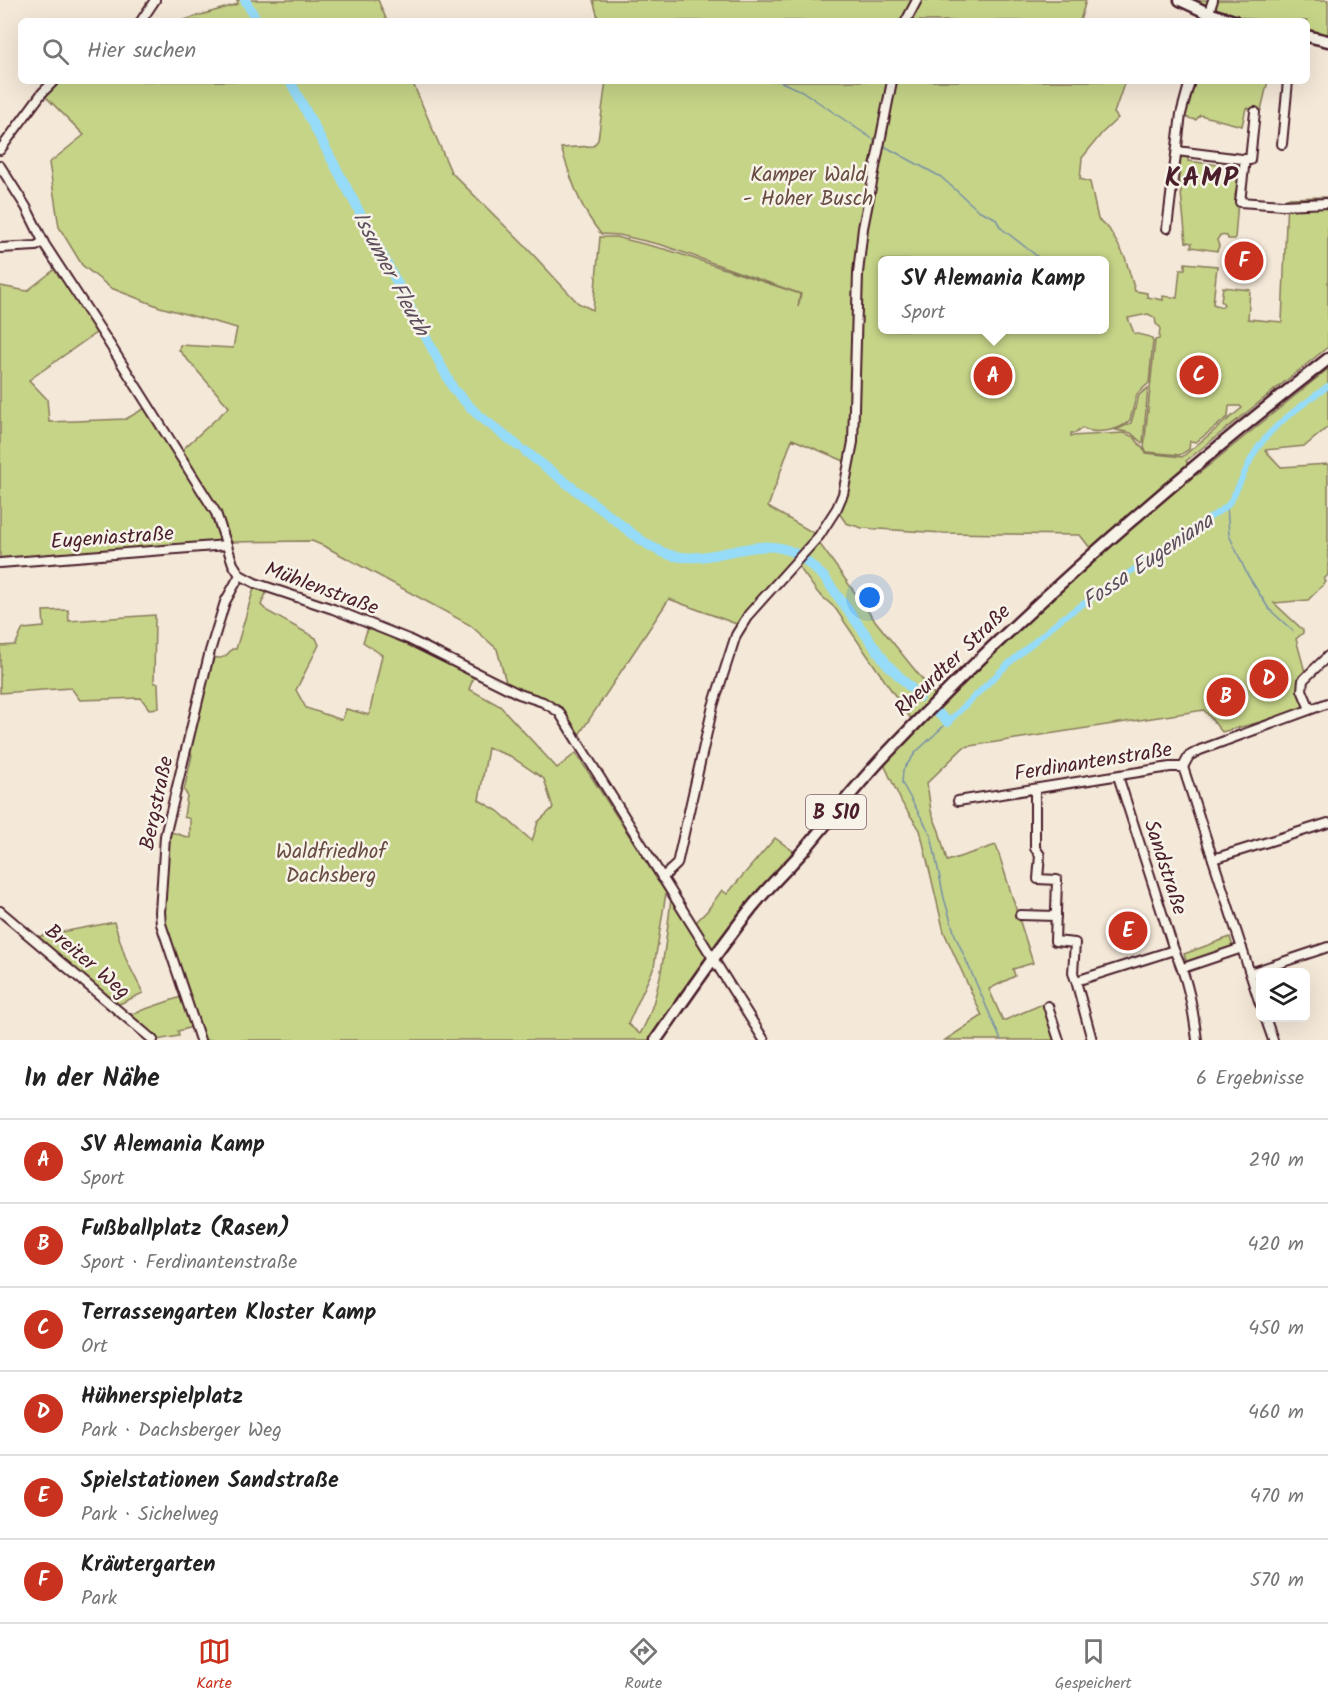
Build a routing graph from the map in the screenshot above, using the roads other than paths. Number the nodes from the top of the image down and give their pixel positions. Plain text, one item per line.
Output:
1 (155, 0) edge
2 (917, 0) edge
3 (1179, 0) edge
4 (1213, 0) edge
5 (1207, 17) edge
6 (143, 18) edge
7 (908, 18) edge
8 (1310, 37) edge
9 (1328, 41) edge
10 (51, 84) edge
11 (891, 84) edge
12 (1189, 84) edge
13 (1288, 84) edge
14 (1255, 112) dead end
15 (1282, 144) dead end
16 (0, 150) edge
17 (1176, 151) junction
18 (1245, 159) junction
19 (0, 166) edge
20 (1328, 203) edge
21 (1167, 228) dead end
22 (43, 242) junction
23 (0, 248) edge
24 (1328, 359) edge
25 (227, 545) junction
26 (0, 563) edge
27 (240, 575) junction
28 (1328, 656) edge
29 (1328, 703) edge
30 (1310, 709) junction
31 (1184, 767) junction
32 (1118, 776) junction
33 (1035, 789) junction
34 (958, 801) dead end
35 (1328, 823) edge
36 (1213, 859) junction
37 (662, 878) junction
38 (0, 911) edge
39 (1020, 915) dead end
40 (1056, 916) junction
41 (1328, 947) edge
42 (1242, 948) junction
43 (1174, 950) junction
44 (713, 958) junction
45 (1183, 968) junction
46 (1250, 973) junction
47 (1076, 981) junction
48 (1256, 992) edge
49 (1048, 1006) dead end
50 (1267, 1022) edge
51 (153, 1040) edge
52 (200, 1040) edge
53 (656, 1040) edge
54 (764, 1040) edge
55 (1059, 1040) edge
56 (1092, 1040) edge
57 (1197, 1040) edge
58 (1273, 1040) edge

1 - 6 street
2 - 7 street
3 - 5 main road
4 - 5 street
8 - 9 main road
10 - 16 street
11 - 37 street
12 - 17 street
13 - 15 street
14 - 18 street
17 - 18 street
17 - 21 street
18 - 20 street
19 - 22 street, Mühlenstraße
22 - 23 street
22 - 25 street, Mühlenstraße
24 - 44 main road, Rheurdter Straße / B 510
25 - 26 street, Eugeniastraße
25 - 27 street, Mühlenstraße
27 - 37 street, Mühlenstraße
27 - 52 street, Bergstraße
28 - 30 street
29 - 30 street, Ferdinantenstraße
30 - 31 street, Ferdinantenstraße
31 - 32 street, Ferdinantenstraße
31 - 36 street
32 - 33 street, Ferdinantenstraße
32 - 43 street, Sandstraße
33 - 34 street, Ferdinantenstraße
33 - 40 street
35 - 36 street
36 - 42 street
37 - 44 street, Mühlenstraße
38 - 51 street, Breiter Weg
39 - 40 street
40 - 47 street
41 - 46 street
42 - 45 street
42 - 46 street
43 - 45 street, Sandstraße
43 - 47 street
44 - 53 main road, Rheurdter Straße / B 510
44 - 54 street, Mühlenstraße
45 - 57 street, Sandstraße
46 - 48 street
47 - 56 street
49 - 55 street
50 - 58 street

